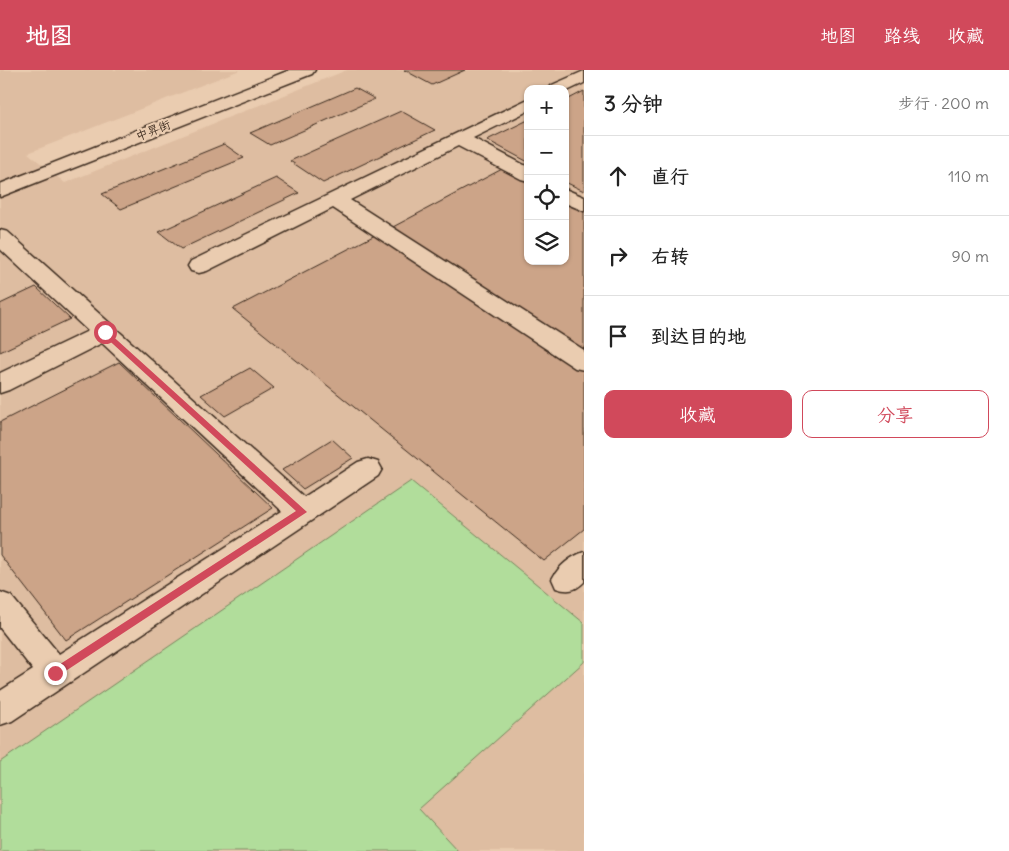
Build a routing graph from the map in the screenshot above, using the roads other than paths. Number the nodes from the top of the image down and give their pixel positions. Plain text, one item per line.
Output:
1 (306, 70) edge
2 (584, 76) edge
3 (566, 85) edge
4 (524, 106) edge
5 (458, 138) junction
6 (524, 173) edge
7 (0, 191) edge
8 (569, 197) edge
9 (334, 199) junction
10 (584, 205) edge
11 (0, 237) edge
12 (199, 266) dead end
13 (105, 332) junction
14 (584, 362) edge
15 (0, 384) edge
16 (368, 469) dead end
17 (302, 512) junction
18 (0, 605) edge
19 (55, 673) junction
20 (0, 710) edge

1 - 7 main road, 中昇街
2 - 3 main road
4 - 5 main road
5 - 6 main road
5 - 9 main road
8 - 10 main road
9 - 12 main road
9 - 14 main road
11 - 13 main road
13 - 15 main road
13 - 17 main road
16 - 17 main road
17 - 19 main road
18 - 19 main road
19 - 20 main road

